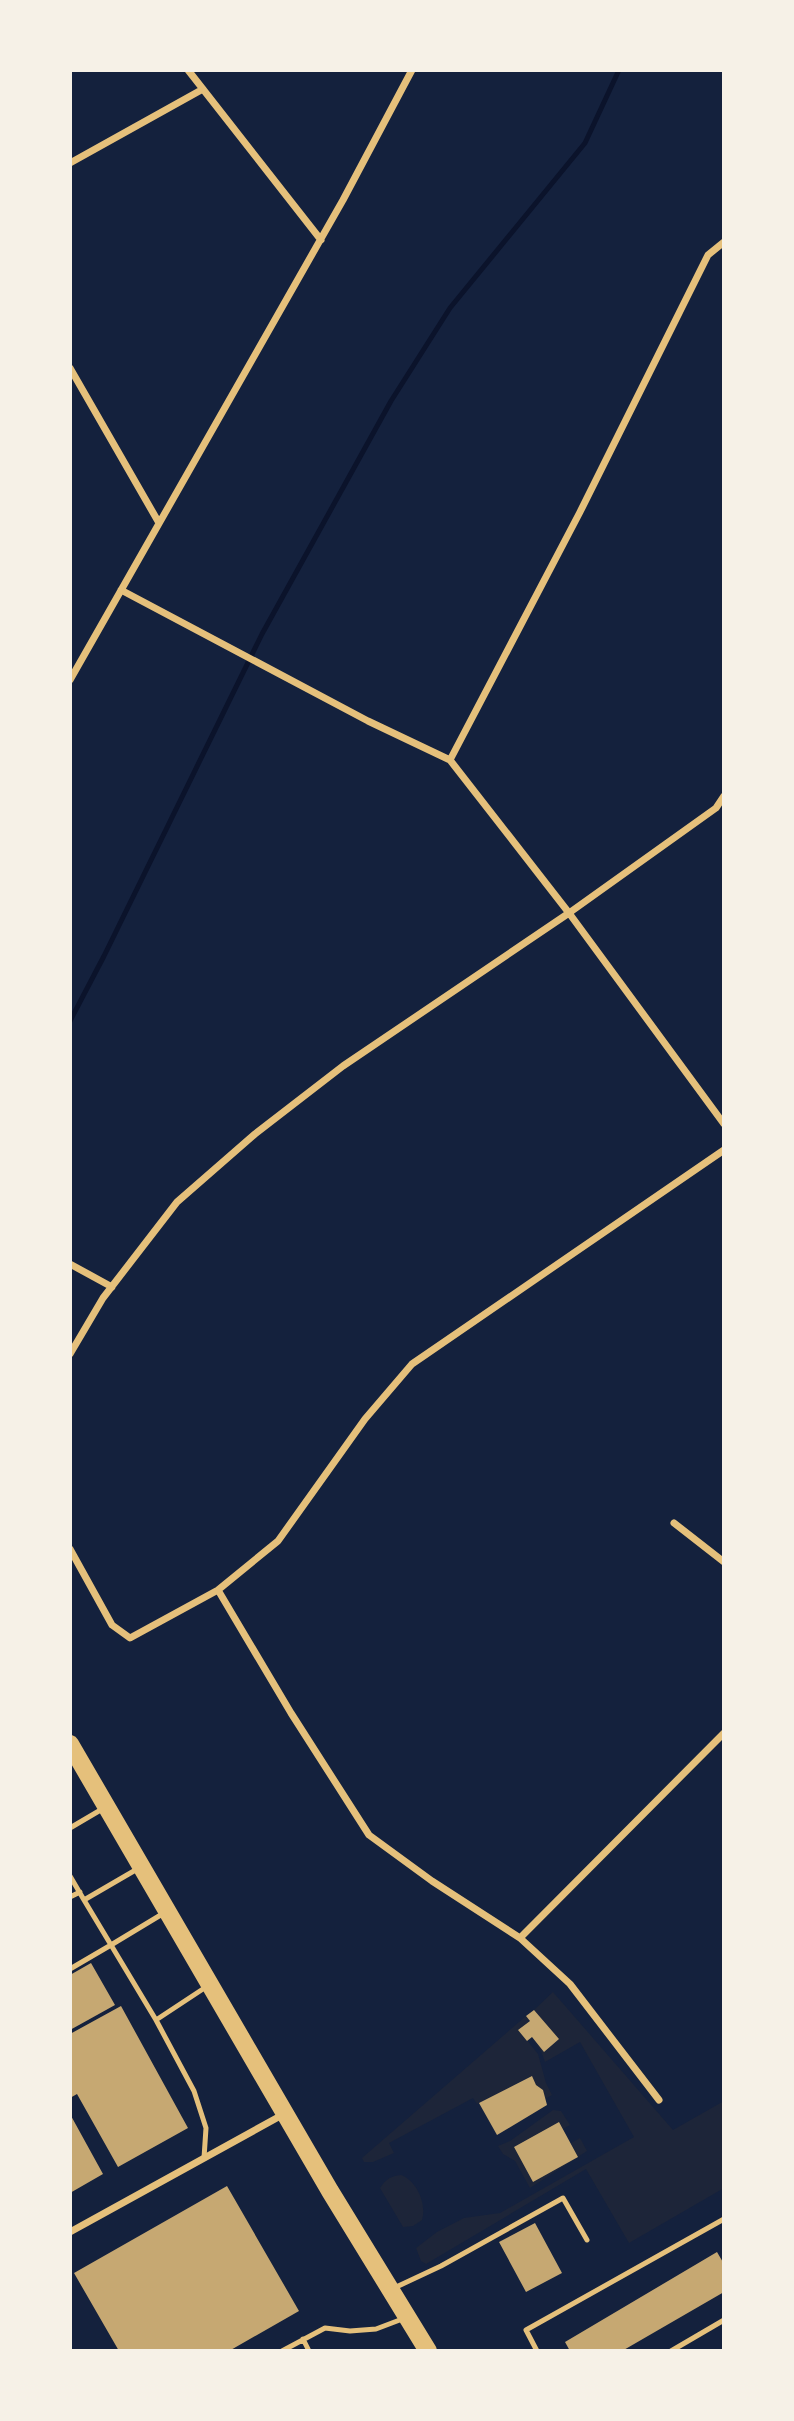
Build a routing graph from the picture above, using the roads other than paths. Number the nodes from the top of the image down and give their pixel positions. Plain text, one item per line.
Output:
1 (188, 70) edge
2 (412, 70) edge
3 (203, 89) junction
4 (70, 163) edge
5 (321, 240) junction
6 (724, 242) edge
7 (70, 368) edge
8 (159, 523) junction
9 (121, 590) junction
10 (70, 680) edge
11 (450, 760) junction
12 (724, 796) edge
13 (569, 913) junction
14 (724, 1124) edge
15 (724, 1150) edge
16 (70, 1264) edge
17 (112, 1287) junction
18 (70, 1354) edge
19 (674, 1523) dead end
20 (70, 1549) edge
21 (724, 1562) edge
22 (218, 1590) junction
23 (724, 1733) edge
24 (70, 1744) edge
25 (107, 1807) junction
26 (70, 1828) edge
27 (142, 1867) junction
28 (70, 1876) edge
29 (80, 1892) junction
30 (70, 1897) edge
31 (84, 1900) junction
32 (167, 1911) junction
33 (520, 1938) junction
34 (111, 1945) junction
35 (70, 1969) edge
36 (210, 1985) junction
37 (156, 2020) junction
38 (659, 2100) dead end
39 (284, 2113) junction
40 (204, 2158) junction
41 (724, 2219) edge
42 (70, 2232) edge
43 (587, 2240) dead end
44 (391, 2290) junction
45 (408, 2317) junction
46 (724, 2320) edge
47 (303, 2339) junction
48 (535, 2350) edge
49 (282, 2351) edge
50 (309, 2351) edge
51 (428, 2351) edge
52 (671, 2351) edge

1 - 3 street
2 - 5 street
3 - 4 street
3 - 5 street
5 - 8 street
6 - 11 street
7 - 8 street
8 - 9 street
9 - 10 street
9 - 11 street
11 - 13 street
12 - 13 street
13 - 14 street
13 - 17 street
15 - 22 street
16 - 17 street
17 - 18 street
19 - 21 street
20 - 22 street
22 - 33 street
23 - 33 street
24 - 25 highway
25 - 26 lane
25 - 27 highway
27 - 31 lane
27 - 32 highway
28 - 29 lane
29 - 30 lane
29 - 31 lane
31 - 34 lane
32 - 34 lane
32 - 36 highway
33 - 38 street
34 - 35 lane
34 - 37 lane
36 - 37 lane
36 - 39 highway
37 - 40 lane
39 - 40 street
39 - 44 highway
40 - 42 street
41 - 48 lane
43 - 44 lane
44 - 45 highway
45 - 47 lane
45 - 51 highway
46 - 52 lane
47 - 49 lane
47 - 50 lane

